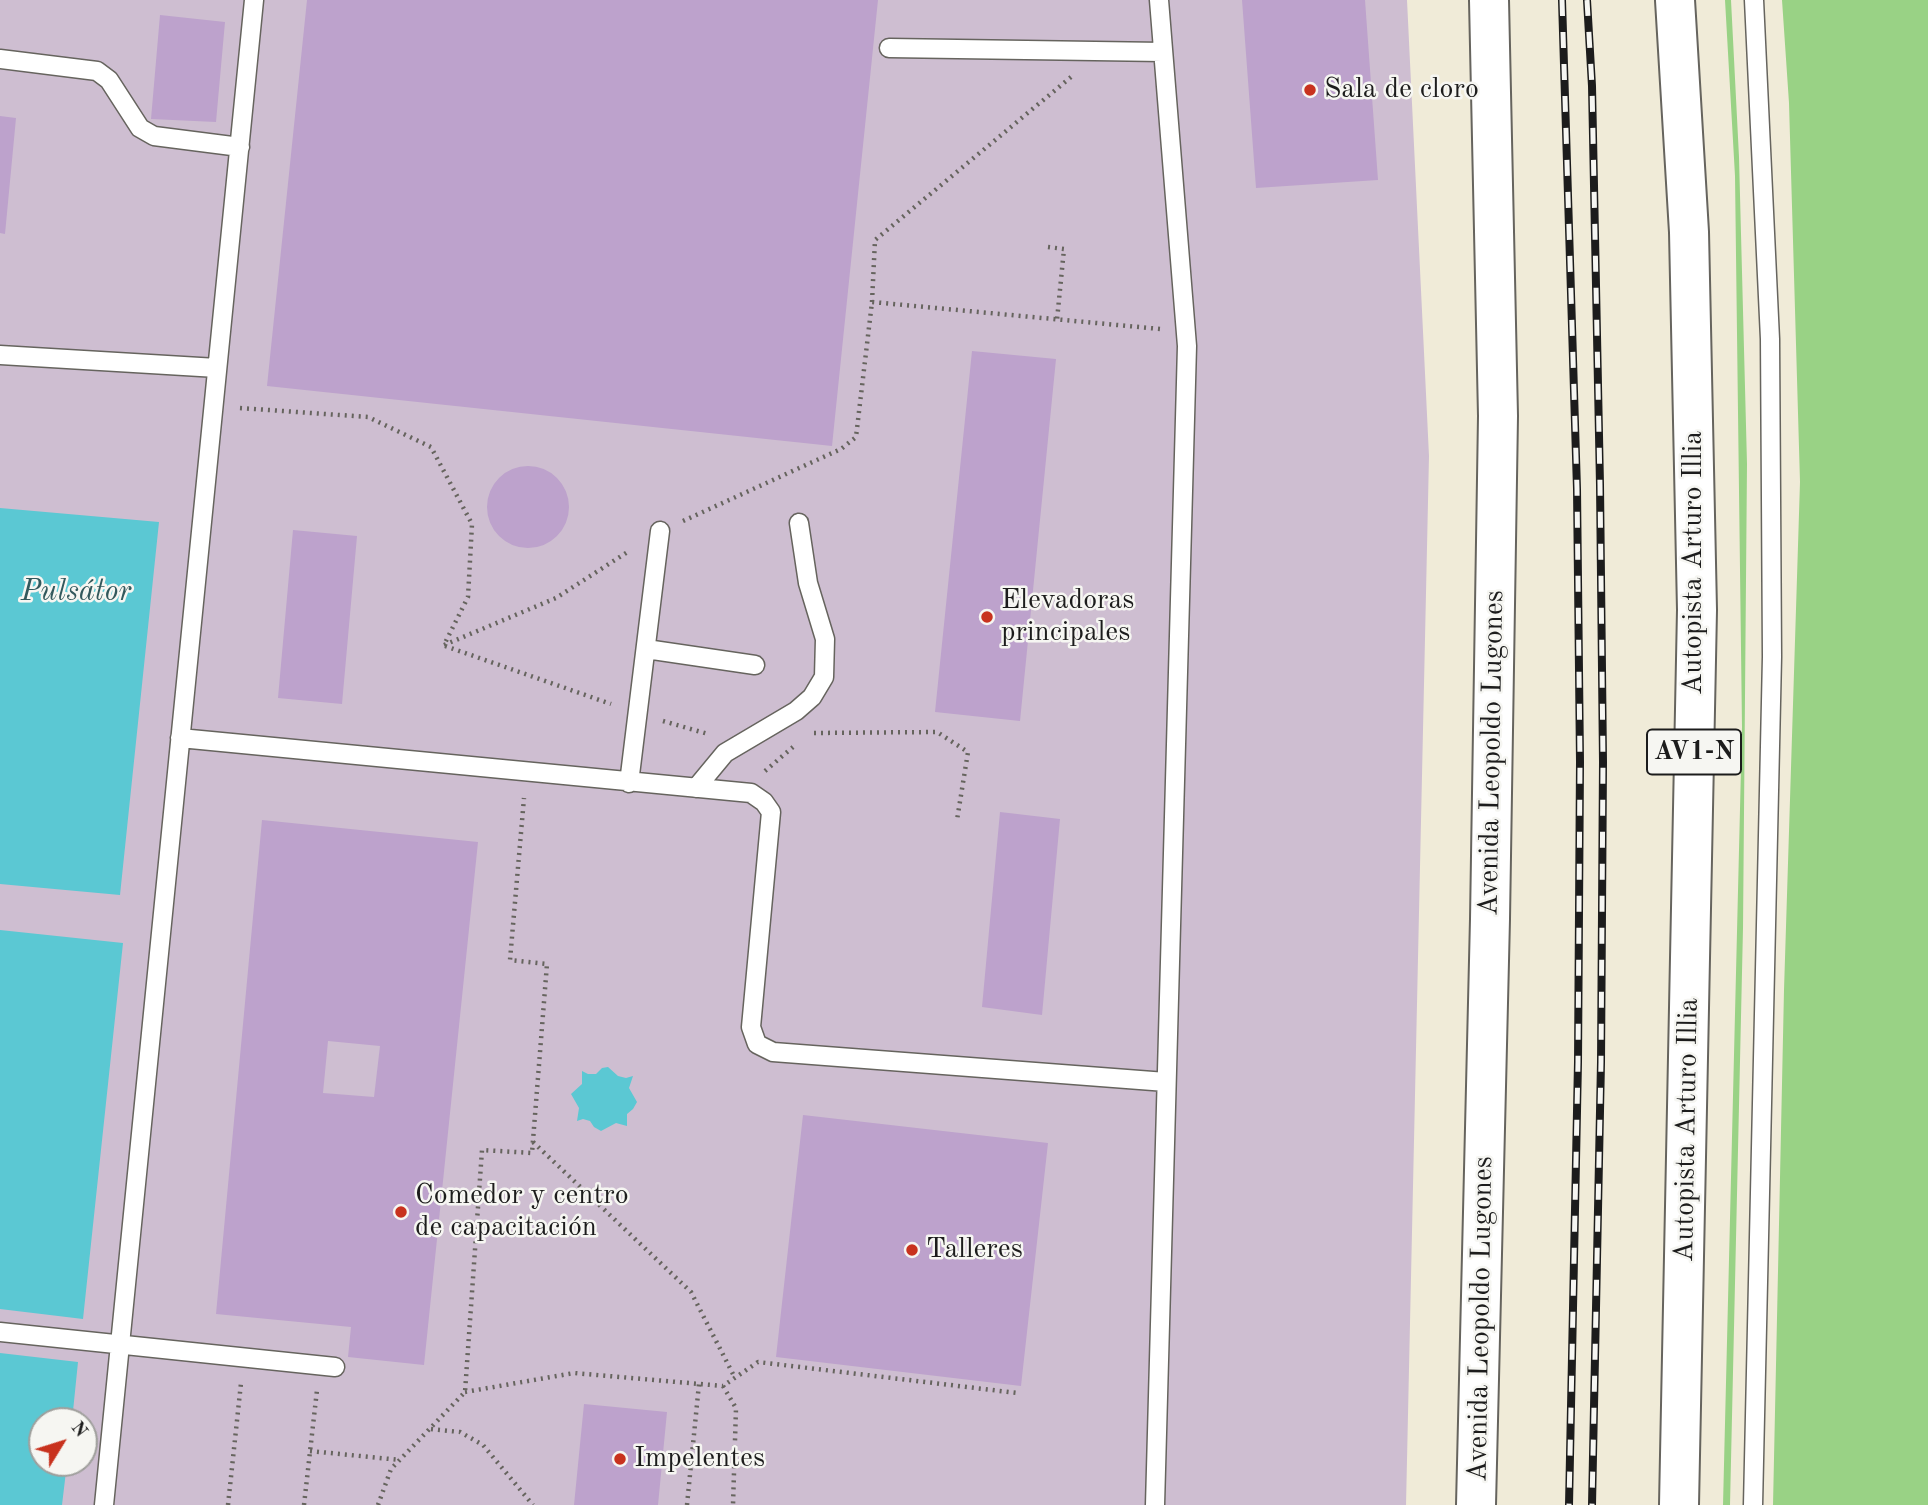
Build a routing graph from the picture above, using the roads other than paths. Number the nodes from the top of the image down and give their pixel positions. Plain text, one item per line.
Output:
1 (254, 0) edge
2 (1159, 0) edge
3 (1489, 0) edge
4 (1675, 0) edge
5 (1754, 0) edge
6 (889, 48) dead end
7 (1163, 52) junction
8 (0, 58) edge
9 (240, 147) junction
10 (0, 355) edge
11 (217, 368) junction
12 (799, 523) dead end
13 (660, 531) road end
14 (646, 649) junction
15 (755, 665) dead end
16 (180, 738) junction
17 (629, 783) junction
18 (696, 788) junction
19 (1166, 1082) junction
20 (0, 1332) edge
21 (120, 1345) junction
22 (327, 1366) road end
23 (104, 1505) edge
24 (1155, 1505) edge
25 (1476, 1505) edge
26 (1679, 1505) edge
27 (1753, 1505) edge

1 - 9 lane
2 - 7 lane
3 - 25 highway, Avenida Leopoldo Lugones
4 - 26 highway, Autopista Arturo Illia / AV1-N
5 - 27 lane
6 - 7 lane
7 - 19 lane
8 - 9 lane
9 - 11 lane
10 - 11 lane
11 - 16 lane
12 - 18 lane
13 - 14 lane
14 - 15 lane
14 - 17 lane
16 - 17 lane
16 - 21 lane
17 - 18 lane
18 - 19 lane
19 - 24 lane
20 - 21 lane
21 - 22 lane
21 - 23 lane

